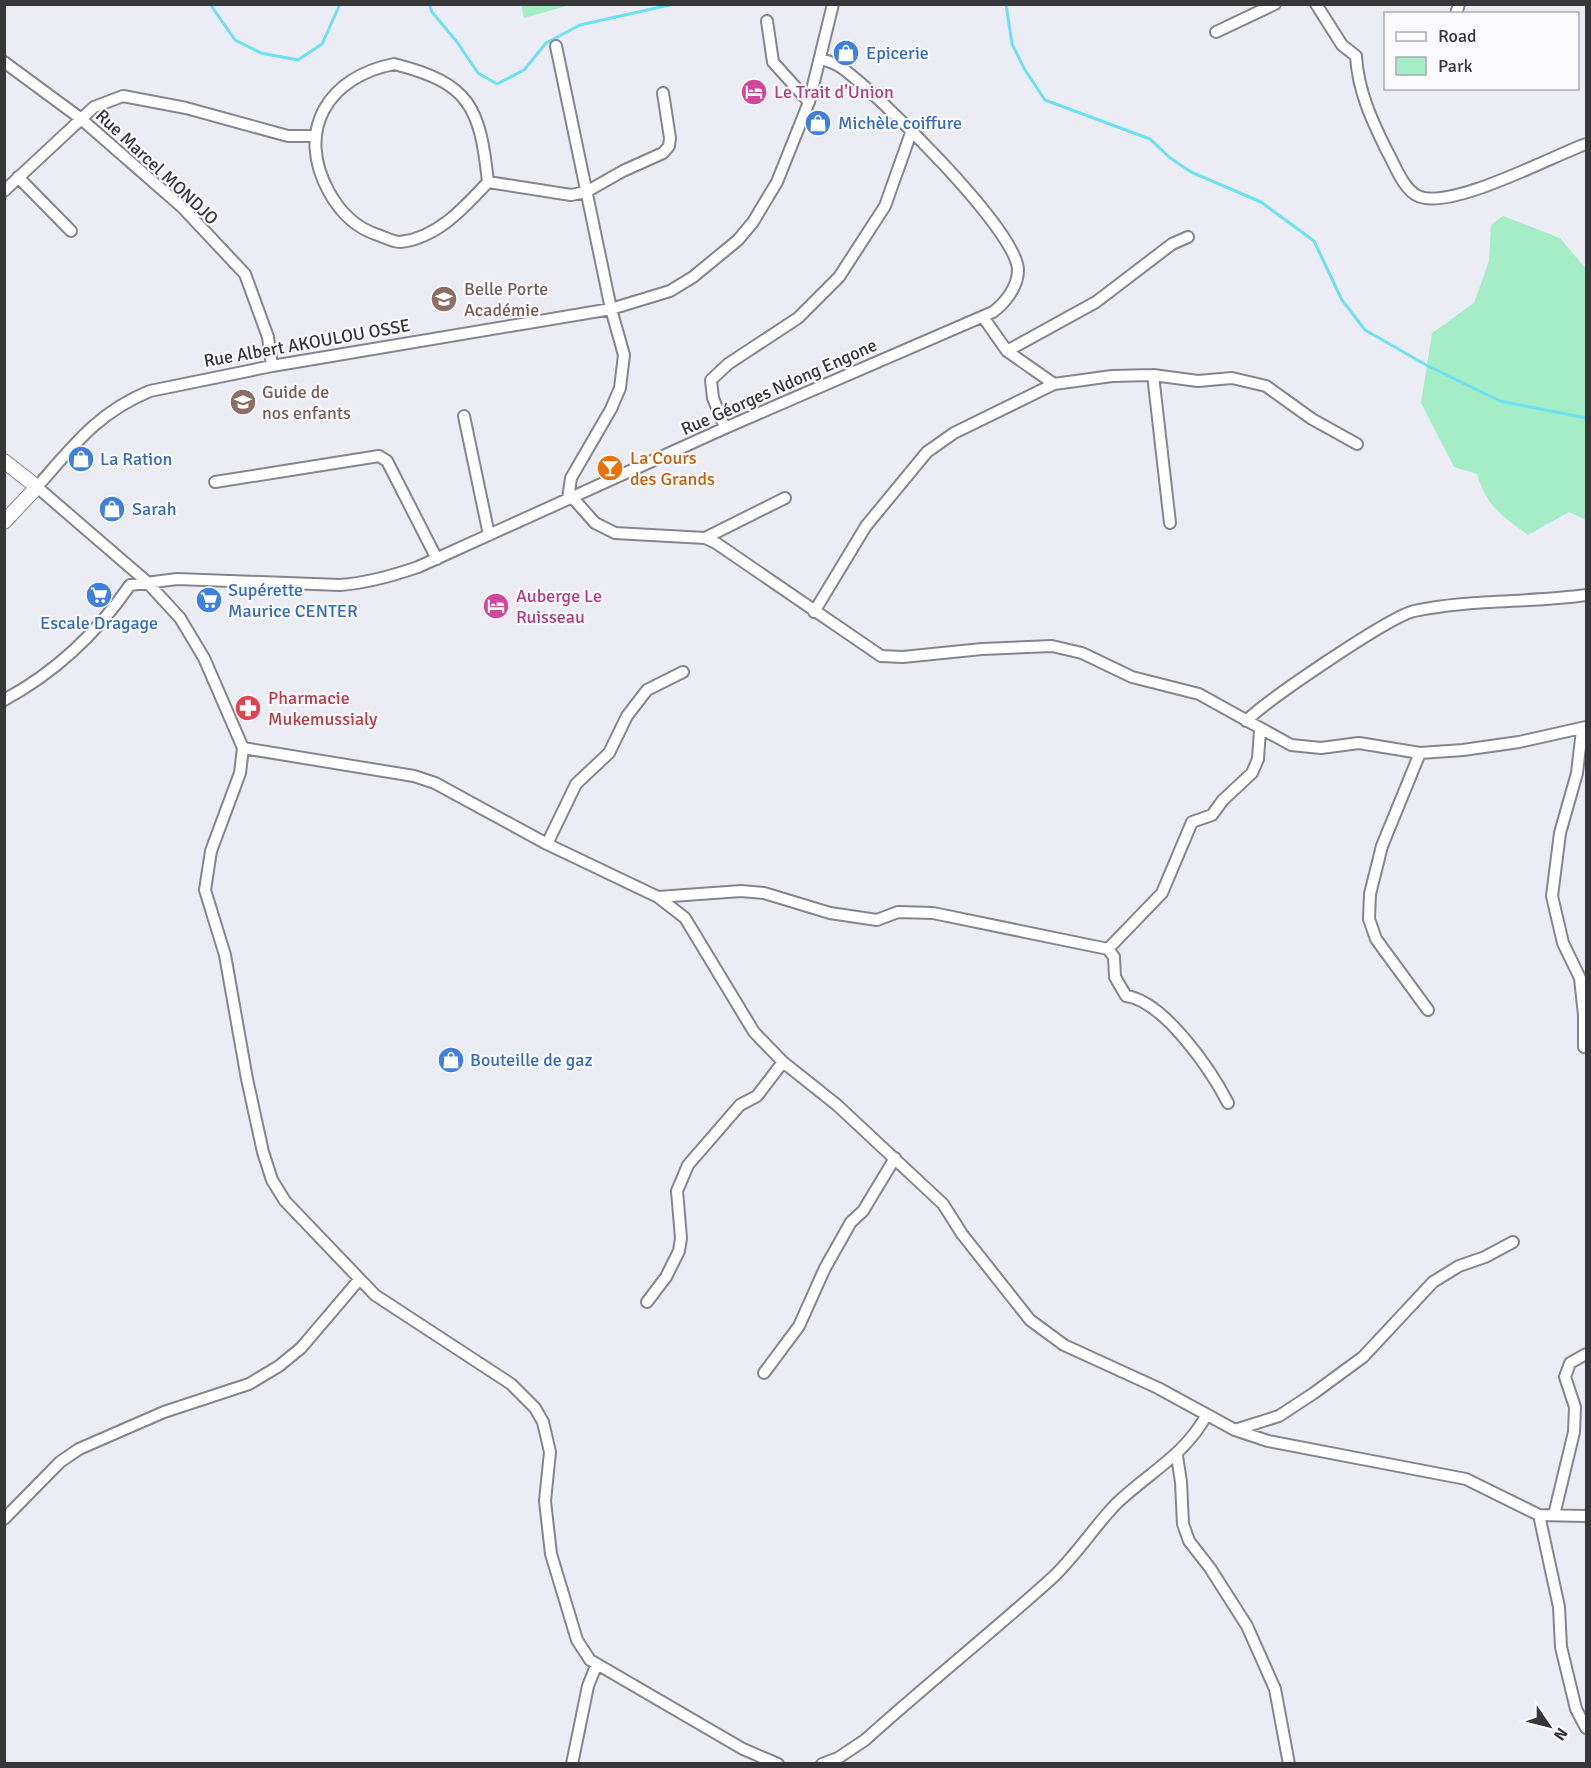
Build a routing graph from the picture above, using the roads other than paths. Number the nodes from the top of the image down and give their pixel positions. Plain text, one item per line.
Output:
1 (833, 4) edge
2 (1275, 4) edge
3 (1316, 4) edge
4 (767, 21) dead end
5 (1216, 32) dead end
6 (556, 46) dead end
7 (821, 59) junction
8 (4, 62) edge
9 (663, 93) dead end
10 (809, 102) junction
11 (80, 118) junction
12 (912, 130) junction
13 (315, 136) junction
14 (1587, 144) edge
15 (18, 177) junction
16 (488, 182) junction
17 (4, 191) edge
18 (586, 192) junction
19 (71, 231) dead end
20 (1188, 237) dead end
21 (611, 309) junction
22 (983, 317) junction
23 (1007, 351) junction
24 (272, 366) junction
25 (1153, 375) junction
26 (1054, 384) junction
27 (464, 416) dead end
28 (725, 428) junction
29 (1357, 444) dead end
30 (4, 461) edge
31 (216, 482) dead end
32 (37, 487) junction
33 (570, 498) junction
34 (785, 498) dead end
35 (4, 522) edge
36 (1170, 524) dead end
37 (489, 535) junction
38 (705, 538) junction
39 (437, 559) junction
40 (146, 581) junction
41 (1587, 595) edge
42 (814, 612) junction
43 (683, 672) dead end
44 (4, 700) edge
45 (1246, 721) junction
46 (1584, 728) edge
47 (1260, 730) junction
48 (243, 748) junction
49 (1420, 753) junction
50 (547, 844) junction
51 (658, 897) junction
52 (1107, 949) junction
53 (1428, 1010) dead end
54 (1584, 1047) dead end
55 (783, 1062) junction
56 (1228, 1103) dead end
57 (895, 1158) junction
58 (1513, 1242) dead end
59 (358, 1281) junction
60 (647, 1302) dead end
61 (1587, 1354) edge
62 (764, 1373) dead end
63 (1206, 1416) junction
64 (1235, 1430) junction
65 (1177, 1456) junction
66 (1539, 1515) junction
67 (1554, 1515) junction
68 (1587, 1516) edge
69 (4, 1519) edge
70 (596, 1666) junction
71 (1587, 1728) edge
72 (572, 1764) edge
73 (778, 1764) edge
74 (822, 1764) edge
75 (1289, 1764) edge

1 - 7 street, Rue Albert AKOULOU OSSE
2 - 5 street
3 - 14 street
4 - 10 street
6 - 18 street
7 - 10 street, Rue Albert AKOULOU OSSE
7 - 12 street, Rue Géorges Ndong Engone
8 - 11 street, Rue Marcel MONDJO
9 - 18 street
10 - 21 street, Rue Albert AKOULOU OSSE
11 - 13 street
11 - 15 street
11 - 24 street, Rue Marcel MONDJO
12 - 22 street, Rue Géorges Ndong Engone
12 - 28 street
13 - 16 street
13 - 16 street
15 - 17 street
15 - 19 street
16 - 18 street
18 - 21 street
20 - 23 street
21 - 24 street, Rue Albert AKOULOU OSSE
21 - 33 street
22 - 23 street
22 - 28 street, Rue Géorges Ndong Engone
23 - 26 street
24 - 32 street, Rue Albert AKOULOU OSSE
25 - 26 street
25 - 29 street
25 - 36 street
26 - 42 street
27 - 37 street
28 - 33 street, Rue Géorges Ndong Engone
30 - 32 main road
31 - 39 street
32 - 35 main road
32 - 40 street
33 - 37 street, Rue Géorges Ndong Engone
33 - 38 street
34 - 38 street
37 - 39 street, Rue Géorges Ndong Engone
38 - 42 street
39 - 40 street, Rue Géorges Ndong Engone
40 - 44 street
40 - 48 street
41 - 45 street
42 - 45 street
43 - 50 street
45 - 47 street
46 - 49 street
46 - 54 street
47 - 49 street
47 - 52 street
48 - 50 street
48 - 59 street
49 - 53 street
50 - 51 street
51 - 52 street
51 - 55 street
52 - 56 street
55 - 57 street
55 - 60 street
57 - 62 street
57 - 63 street
58 - 64 street
59 - 69 street
59 - 70 street
61 - 67 street
63 - 64 street
63 - 65 street
64 - 66 street
65 - 74 street
65 - 75 street
66 - 67 street
66 - 71 street
67 - 68 street
70 - 72 street
70 - 73 street

